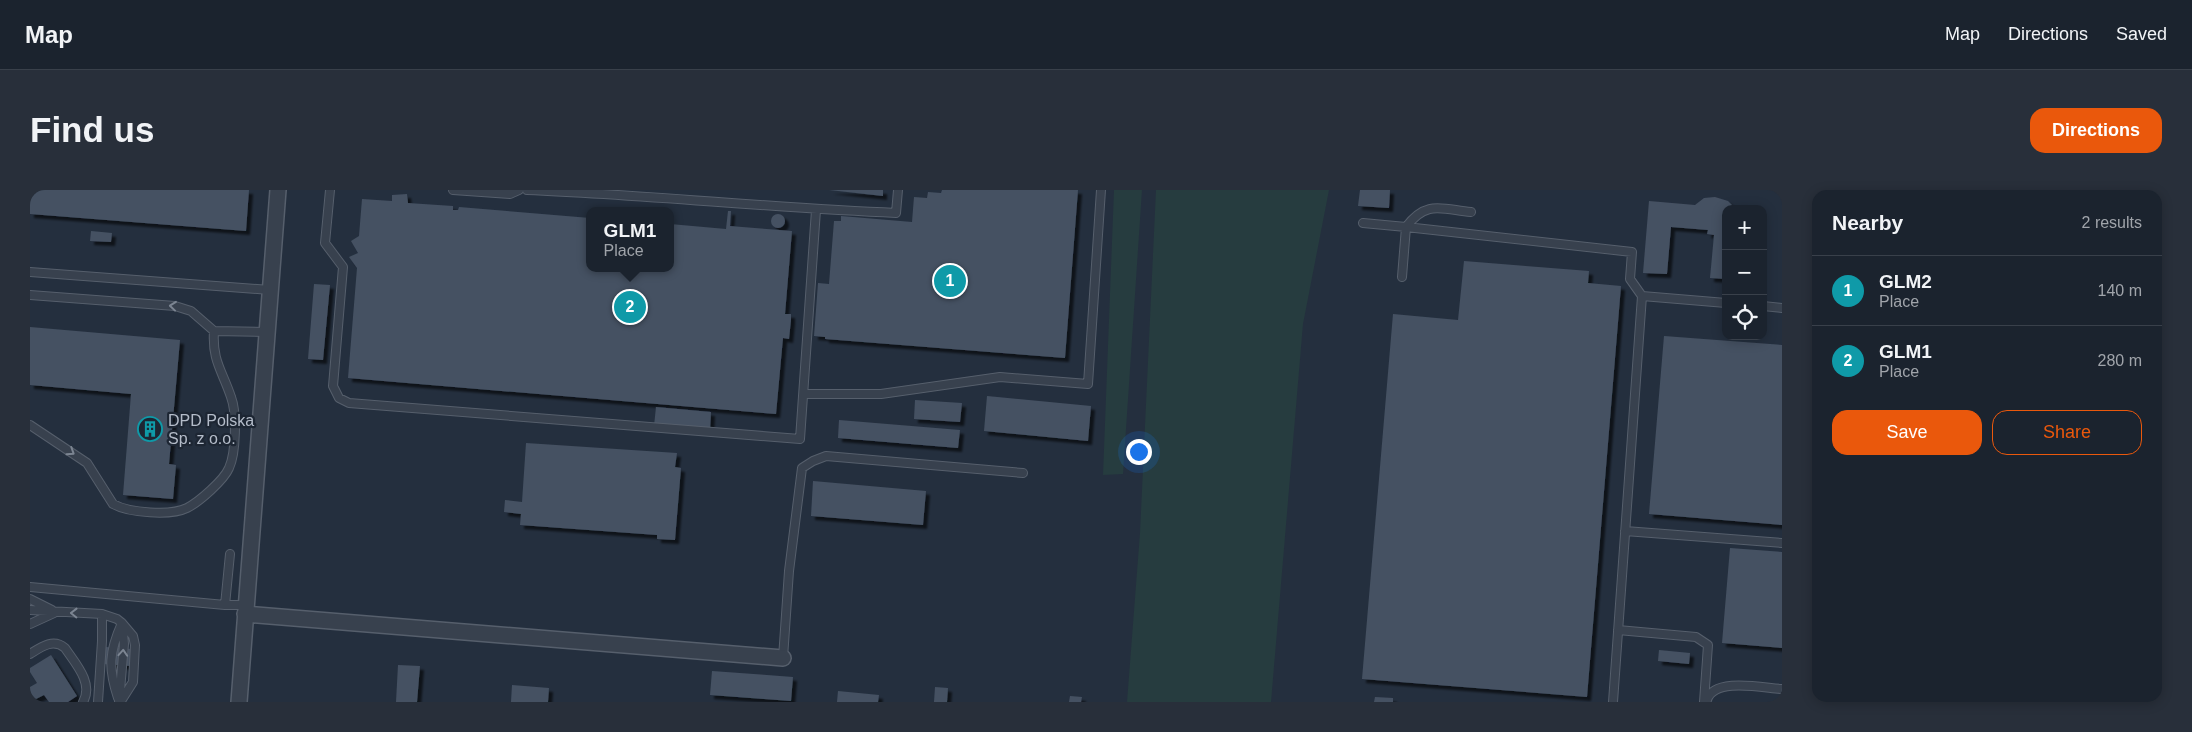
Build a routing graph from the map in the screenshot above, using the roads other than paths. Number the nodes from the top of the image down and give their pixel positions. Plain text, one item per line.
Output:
1 (278, 190) edge
2 (330, 190) edge
3 (453, 190) edge
4 (519, 190) edge
5 (527, 190) edge
6 (898, 190) edge
7 (1101, 190) edge
8 (646, 193) edge
9 (816, 210) junction
10 (1471, 212) dead end
11 (1363, 223) dead end
12 (1406, 227) junction
13 (30, 272) edge
14 (1402, 277) dead end
15 (270, 290) junction
16 (30, 295) edge
17 (1642, 296) junction
18 (1722, 303) edge
19 (1767, 306) edge
20 (1782, 308) edge
21 (214, 331) junction
22 (267, 332) junction
23 (804, 394) junction
24 (30, 426) edge
25 (1023, 473) dead end
26 (1625, 531) junction
27 (1782, 543) edge
28 (230, 554) dead end
29 (30, 587) edge
30 (30, 599) edge
31 (225, 605) junction
32 (30, 610) edge
33 (245, 610) junction
34 (56, 612) junction
35 (102, 614) junction
36 (122, 623) junction
37 (30, 624) edge
38 (1618, 630) junction
39 (31, 651) edge
40 (783, 658) joint
41 (1782, 689) edge
42 (83, 702) edge
43 (98, 702) edge
44 (120, 702) edge
45 (239, 702) edge
46 (1613, 702) edge
47 (1705, 702) edge

1 - 15 street
2 - 23 lane
3 - 4 lane
5 - 8 lane
6 - 9 lane
7 - 23 lane
8 - 9 lane
9 - 23 lane
10 - 12 lane
11 - 12 lane
12 - 14 lane
12 - 17 lane
13 - 15 lane
15 - 22 street
21 -> 16 lane
17 - 18 lane
17 - 26 lane
19 - 20 lane
21 - 22 lane
24 -> 21 lane
22 - 33 street
25 - 40 lane
26 - 27 lane
26 - 38 lane
28 - 31 lane
29 - 31 lane
30 - 34 lane
31 - 33 lane
32 - 34 lane
33 - 40 street
33 - 45 street
35 -> 34 lane
34 - 37 lane
35 - 36 lane
35 - 43 lane
44 -> 36 lane
36 - 44 lane
38 - 46 lane
38 - 47 lane
39 - 42 lane
41 - 47 lane

